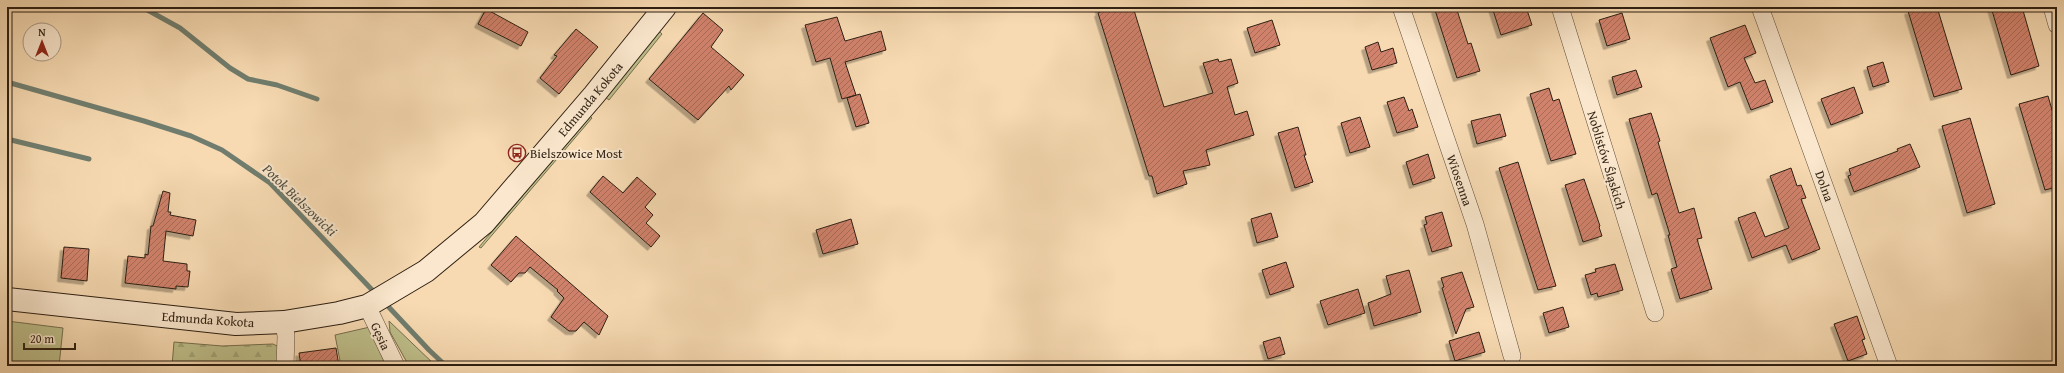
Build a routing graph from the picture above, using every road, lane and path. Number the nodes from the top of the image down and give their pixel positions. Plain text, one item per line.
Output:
1 (665, 7) edge
2 (1401, 7) edge
3 (1560, 7) edge
4 (1760, 7) edge
5 (2052, 7) edge
6 (2057, 25) edge
7 (7, 299) edge
8 (376, 301) junction
9 (1655, 313) dead end
10 (284, 322) junction
11 (1512, 356) dead end
12 (285, 366) edge
13 (396, 366) edge
14 (1890, 366) edge

1 - 8 street, Edmunda Kokota
2 - 11 street, Wiosenna
3 - 9 street, Noblistów Śląskich
4 - 14 street, Dolna
5 - 6 street
7 - 10 street, Edmunda Kokota
8 - 10 street, Edmunda Kokota
8 - 13 street, Gęsia
10 - 12 street

